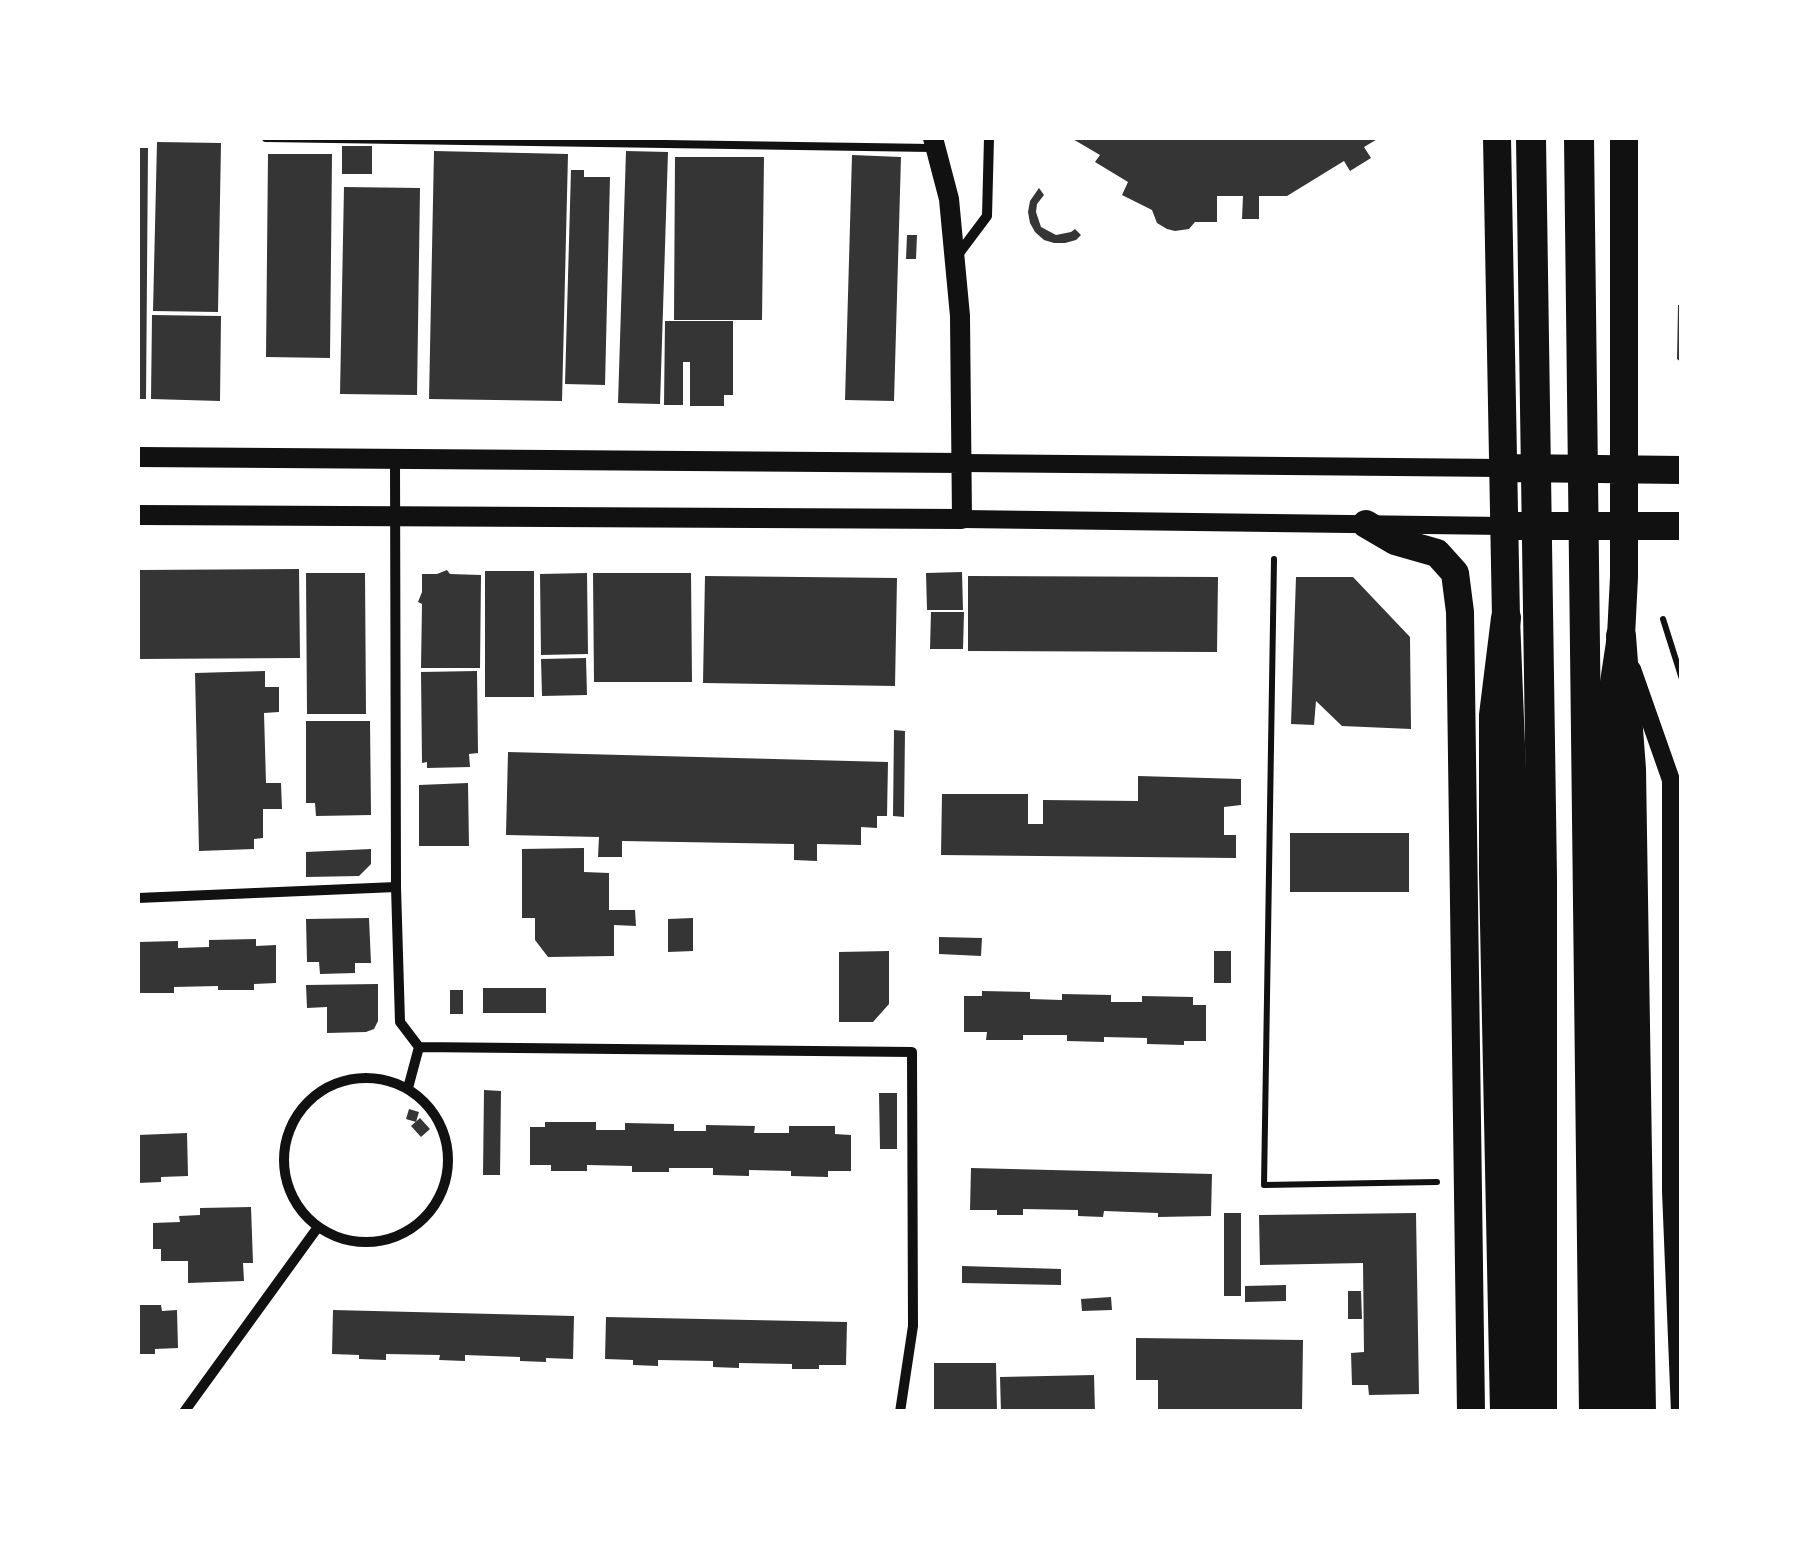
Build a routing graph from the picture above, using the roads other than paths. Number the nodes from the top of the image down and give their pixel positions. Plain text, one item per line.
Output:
1 (266, 138) edge
2 (989, 138) edge
3 (1497, 138) edge
4 (1531, 138) edge
5 (1579, 138) edge
6 (1624, 138) edge
7 (934, 142) edge
8 (954, 260) junction
9 (138, 458) edge
10 (395, 459) junction
11 (963, 463) junction
12 (1502, 468) junction
13 (1623, 470) junction
14 (1682, 470) edge
15 (138, 514) edge
16 (395, 517) junction
17 (962, 519) junction
18 (1366, 524) junction
19 (1504, 526) junction
20 (1622, 526) junction
21 (1682, 526) edge
22 (1506, 618) junction
23 (1620, 636) junction
24 (396, 886) junction
25 (138, 898) edge
26 (419, 1047) junction
27 (408, 1088) junction
28 (1676, 1191) edge
29 (318, 1227) junction
30 (184, 1412) edge
31 (900, 1412) edge
32 (1470, 1412) edge
33 (1505, 1412) edge
34 (1524, 1412) edge
35 (1542, 1412) edge
36 (1594, 1412) edge
37 (1622, 1412) edge
38 (1641, 1412) edge
39 (1680, 1412) edge

1 - 7 lane
2 - 8 street
3 - 12 highway
4 - 35 highway
5 - 36 highway
6 - 13 highway
7 - 8 main road
8 - 11 main road
9 - 10 main road
10 - 11 main road
10 - 16 street
11 - 12 street
11 - 17 main road
12 - 13 highway
12 - 19 highway
13 - 14 highway
13 - 20 highway
15 - 16 main road
16 - 17 main road
16 - 24 street
17 - 18 street
18 - 19 street
18 - 32 highway
19 - 20 highway
19 - 22 highway
20 - 21 highway
20 - 23 highway
22 - 33 highway
22 - 34 highway
23 - 28 street
23 - 37 highway
23 - 38 highway
24 - 25 street
24 - 26 street
26 - 27 street
26 - 31 street
27 - 29 street
27 - 29 street
28 - 39 street
29 - 30 street

